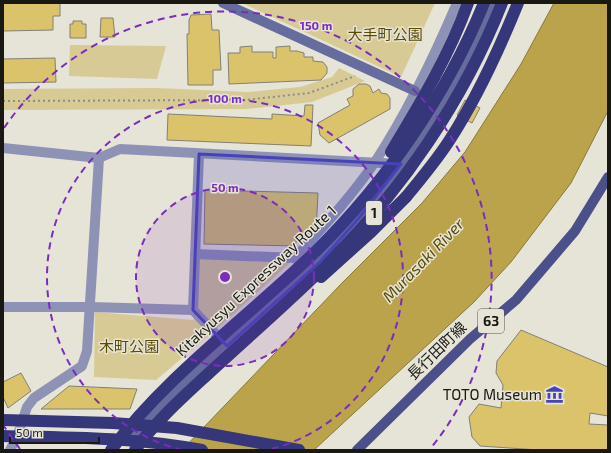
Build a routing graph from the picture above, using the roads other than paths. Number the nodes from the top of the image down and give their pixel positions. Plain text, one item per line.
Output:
1 (223, 3) edge
2 (457, 3) edge
3 (468, 3) edge
4 (484, 3) edge
5 (493, 3) edge
6 (502, 3) edge
7 (518, 3) edge
8 (451, 19) junction
9 (482, 30) junction
10 (416, 91) junction
11 (3, 148) edge
12 (200, 154) junction
13 (99, 158) junction
14 (374, 163) junction
15 (401, 164) junction
16 (608, 177) edge
17 (343, 223) junction
18 (196, 254) junction
19 (295, 258) junction
20 (310, 272) junction
21 (3, 307) edge
22 (91, 307) junction
23 (193, 310) junction
24 (227, 346) junction
25 (196, 385) junction
26 (3, 420) edge
27 (23, 421) junction
28 (143, 425) junction
29 (3, 436) edge
30 (17, 437) junction
31 (134, 445) edge
32 (10, 450) edge
33 (111, 450) edge
34 (202, 450) edge
35 (299, 450) edge
36 (357, 450) edge

1 - 10 street
2 - 8 street
3 - 17 highway, bridge
4 - 17 highway, Kitakyusyu Expressway Route 1 / 1, bridge
5 - 9 street
6 - 25 highway, 1, bridge
7 - 25 highway, bridge
8 - 9 street
8 - 10 street
9 - 15 street
10 - 14 street
11 - 13 street
12 - 13 street
12 - 14 street
12 - 18 street
13 - 22 street
14 - 15 street
14 - 19 street
15 - 20 street
16 - 36 main road, 長行田町線 / 63
17 - 33 highway, Kitakyusyu Expressway Route 1 / 1, bridge
18 - 19 street
18 - 23 street
19 - 20 street
20 - 24 street
21 - 22 street
22 - 23 street
22 - 27 street
23 - 24 street
24 - 28 street
25 - 31 highway, 1, bridge
26 - 27 highway
27 - 28 highway
27 - 30 street
28 - 31 street
28 - 35 highway
29 - 30 highway
30 - 31 highway
30 - 32 street
31 - 34 highway

